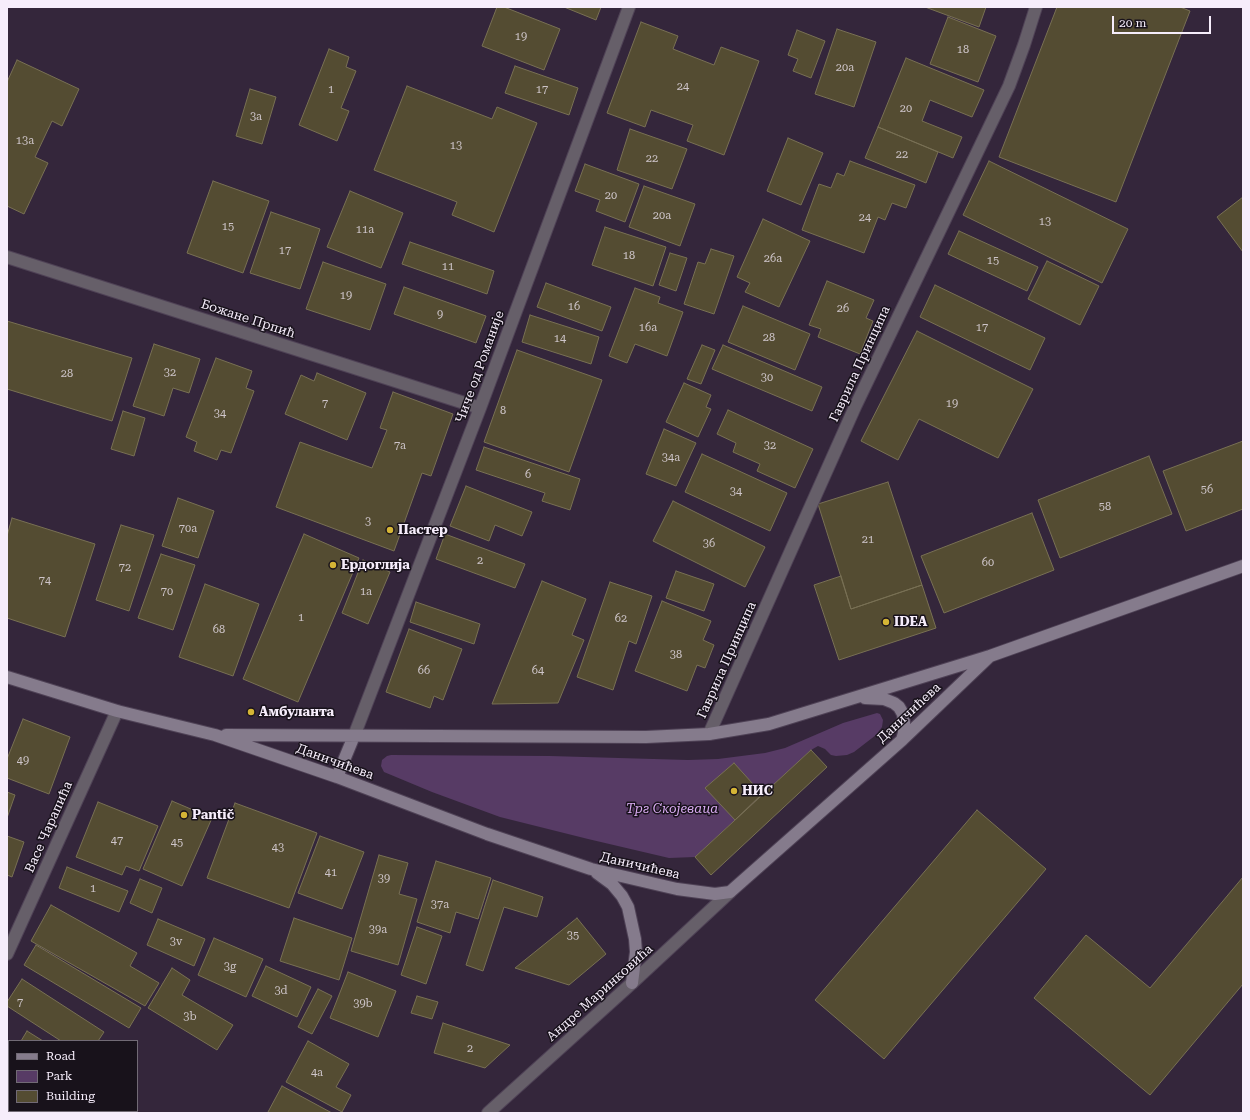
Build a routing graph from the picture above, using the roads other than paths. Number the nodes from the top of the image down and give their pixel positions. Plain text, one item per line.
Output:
1 (629, 7) edge
2 (1036, 7) edge
3 (7, 257) edge
4 (480, 408) junction
5 (1243, 566) edge
6 (990, 656) junction
7 (7, 677) edge
8 (851, 699) junction
9 (117, 711) junction
10 (709, 734) junction
11 (215, 735) junction
12 (354, 736) junction
13 (902, 740) junction
14 (337, 777) junction
15 (591, 869) junction
16 (730, 892) junction
17 (7, 954) edge
18 (632, 983) junction
19 (488, 1113) edge

1 - 4 street, Чиче од Романије
2 - 10 street, Гаврила Принципа
3 - 4 street, Божане Прпић
4 - 12 street, Чиче од Романије
5 - 6 street, Даничићева
6 - 8 street, Даничићева
6 - 13 street, Даничићева
7 - 9 street, Даничићева
8 - 10 street, Даничићева
8 - 13 street
9 - 11 street, Даничићева
9 - 17 street, Васе Чарапића
10 - 12 street, Даничићева
11 - 12 street, Даничићева
11 - 14 street, Даничићева
12 - 14 street
13 - 16 street, Даничићева
14 - 15 street, Даничићева
15 - 16 street, Даничићева
15 - 18 street
16 - 18 street, Андре Маринковића
18 - 19 street, Андре Маринковића

